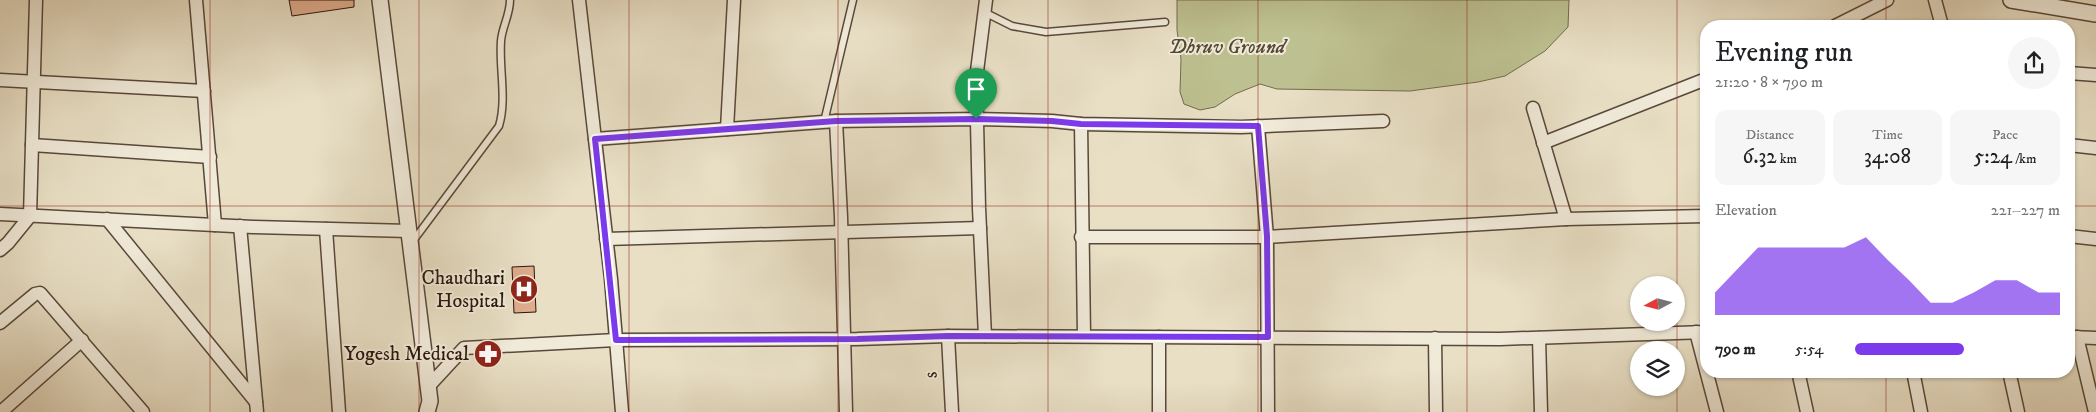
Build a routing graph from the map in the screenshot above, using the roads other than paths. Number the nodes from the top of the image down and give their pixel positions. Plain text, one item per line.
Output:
1 (36, 0) edge
2 (196, 0) edge
3 (380, 0) edge
4 (510, 0) edge
5 (579, 0) edge
6 (734, 0) edge
7 (853, 0) edge
8 (1887, 0) edge
9 (1935, 0) edge
10 (2011, 0) edge
11 (985, 6) edge
12 (2096, 14) edge
13 (1847, 20) edge
14 (1940, 20) edge
15 (1165, 22) dead end
16 (2075, 73) edge
17 (2096, 75) edge
18 (0, 80) edge
19 (1700, 81) edge
20 (34, 82) junction
21 (204, 91) junction
22 (1533, 108) dead end
23 (976, 119) junction
24 (1383, 120) dead end
25 (830, 121) junction
26 (1081, 124) junction
27 (1258, 126) junction
28 (727, 129) junction
29 (595, 139) junction
30 (1543, 143) junction
31 (32, 145) junction
32 (2075, 146) edge
33 (2096, 148) edge
34 (210, 157) junction
35 (0, 214) edge
36 (30, 216) junction
37 (1700, 216) edge
38 (106, 219) junction
39 (1566, 219) junction
40 (215, 225) junction
41 (240, 226) junction
42 (980, 228) junction
43 (326, 229) junction
44 (842, 233) junction
45 (1267, 236) junction
46 (1081, 237) junction
47 (2075, 237) edge
48 (410, 238) junction
49 (606, 239) junction
50 (2096, 239) edge
51 (0, 250) edge
52 (0, 323) edge
53 (1700, 332) edge
54 (948, 336) junction
55 (985, 336) junction
56 (1084, 336) junction
57 (1159, 336) junction
58 (1268, 337) junction
59 (2075, 337) edge
60 (1435, 338) junction
61 (1539, 338) junction
62 (2096, 338) edge
63 (844, 339) junction
64 (82, 340) junction
65 (616, 340) junction
66 (2075, 344) edge
67 (1710, 378) edge
68 (1800, 378) edge
69 (1915, 378) edge
70 (2011, 378) edge
71 (430, 403) edge
72 (257, 407) edge
73 (1, 412) edge
74 (143, 412) edge
75 (339, 412) edge
76 (622, 412) edge
77 (846, 412) edge
78 (952, 412) edge
79 (1159, 412) edge
80 (1268, 412) edge
81 (1436, 412) edge
82 (1541, 412) edge
83 (1717, 412) edge
84 (1807, 412) edge
85 (1921, 412) edge
86 (2018, 412) edge
87 (2095, 412) edge

1 - 20 street
2 - 21 street
3 - 48 street
4 - 48 lane
5 - 29 street
6 - 28 street
7 - 25 lane
8 - 13 street
9 - 14 street
10 - 12 street
11 - 15 lane
11 - 23 street
16 - 17 street
18 - 20 street
19 - 30 street
20 - 21 street
20 - 31 street
21 - 34 street
22 - 30 street
23 - 25 street
23 - 26 street
23 - 42 street
24 - 27 street
25 - 28 street
25 - 44 street
26 - 27 street
26 - 46 street
27 - 45 street
28 - 29 street
29 - 49 street
30 - 39 street
31 - 34 street
31 - 36 street
32 - 33 street
34 - 40 street
35 - 36 street
36 - 38 street
36 - 51 street
37 - 39 street
38 - 40 street
38 - 72 street
39 - 45 street
40 - 41 street
41 - 43 street
41 - 72 street
42 - 44 street
42 - 55 street
43 - 48 street
43 - 75 street
44 - 49 street
44 - 63 street
45 - 46 street
45 - 58 street
46 - 56 street
47 - 50 street
48 - 71 street
49 - 65 street
52 - 64 street
53 - 61 street
54 - 55 street
54 - 63 street
54 - 78 street, s
55 - 56 street
56 - 57 street
57 - 58 street
57 - 79 street
58 - 60 street
58 - 80 street
59 - 62 street
60 - 61 street
60 - 81 street
61 - 82 street
63 - 65 street
63 - 77 street
64 - 73 street
64 - 74 street
65 - 71 street
65 - 76 street
66 - 87 street
67 - 83 street
68 - 84 street
69 - 85 street
70 - 86 street

